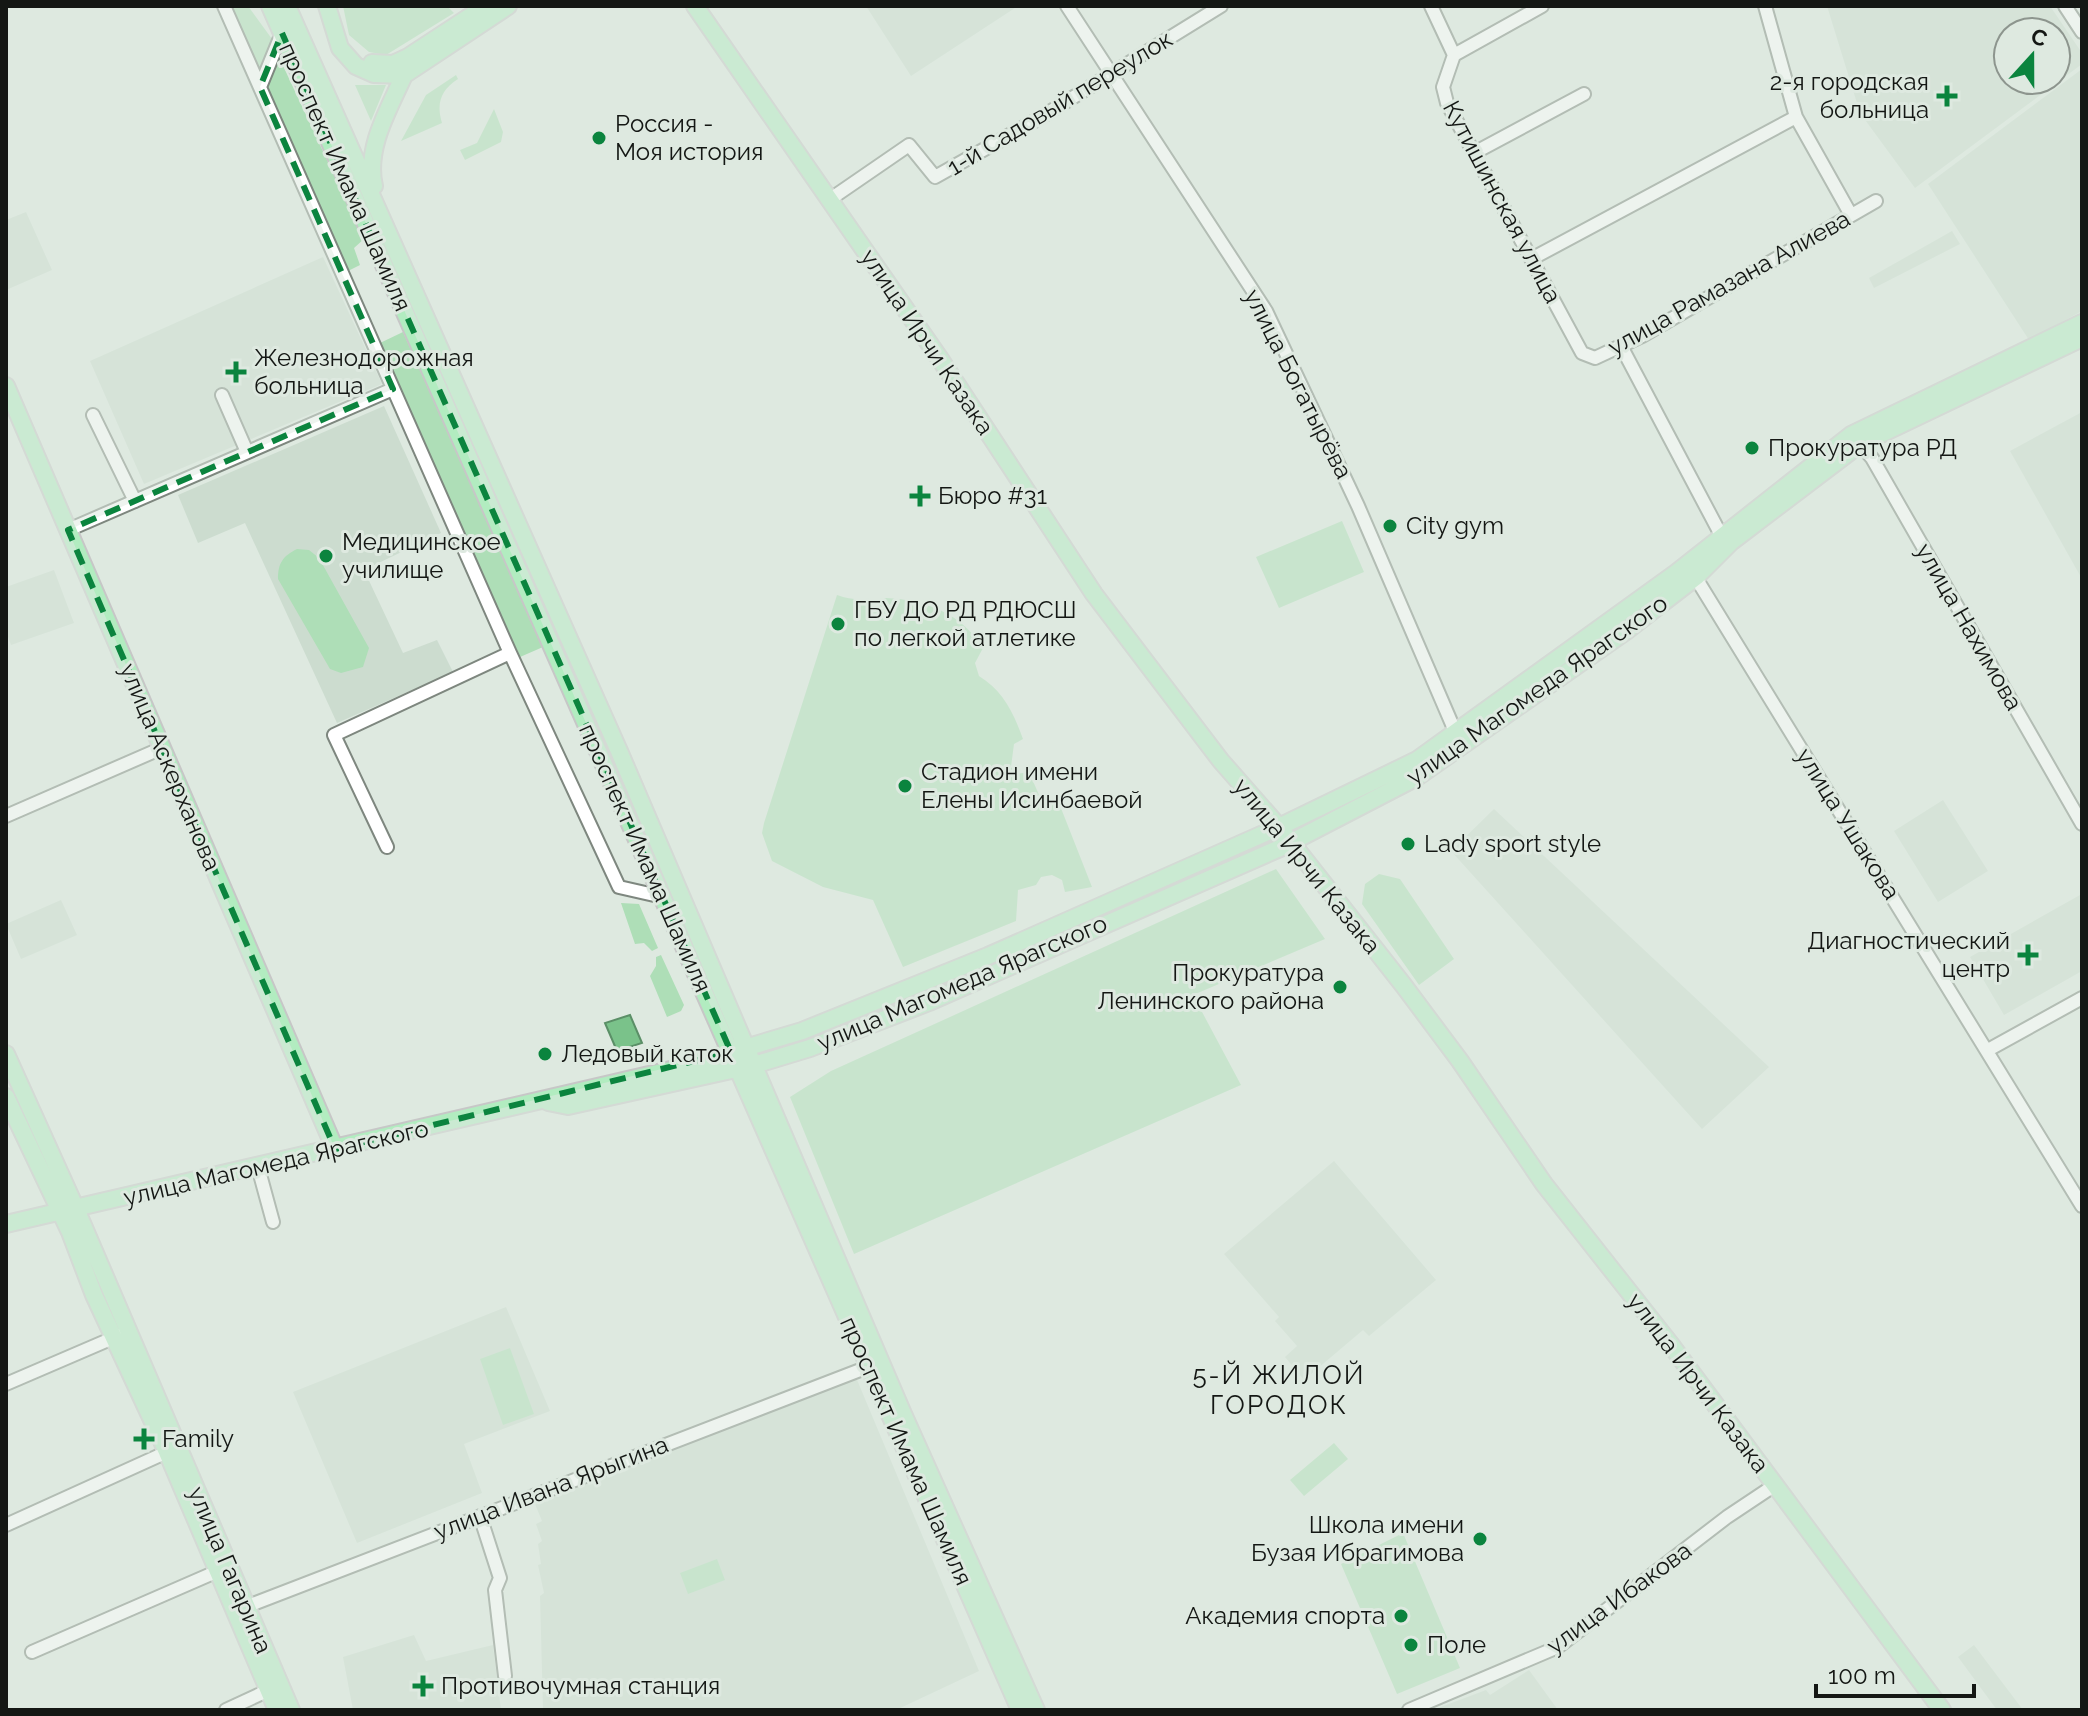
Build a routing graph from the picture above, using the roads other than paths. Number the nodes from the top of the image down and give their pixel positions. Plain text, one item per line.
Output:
1 (224, 6) edge
2 (270, 6) edge
3 (287, 6) edge
4 (327, 6) edge
5 (334, 6) edge
6 (486, 6) edge
7 (508, 6) edge
8 (695, 6) edge
9 (1067, 6) edge
10 (1221, 6) edge
11 (1431, 6) edge
12 (1542, 6) edge
13 (1765, 6) edge
14 (2068, 11) edge
15 (2082, 32) edge
16 (282, 33) junction
17 (1454, 55) junction
18 (1110, 72) junction
19 (404, 75) junction
20 (261, 90) junction
21 (1584, 94) dead end
22 (1796, 117) junction
23 (1474, 153) junction
24 (829, 200) junction
25 (1876, 201) dead end
26 (381, 215) junction
27 (1851, 215) junction
28 (1533, 258) junction
29 (2082, 323) edge
30 (2082, 338) edge
31 (1621, 346) junction
32 (1582, 353) joint
33 (6, 386) edge
34 (393, 389) junction
35 (222, 395) dead end
36 (93, 415) dead end
37 (13, 420) edge
38 (1856, 439) junction
39 (247, 452) junction
40 (135, 501) junction
41 (68, 530) junction
42 (1726, 538) junction
43 (1692, 571) junction
44 (510, 653) junction
45 (1459, 739) junction
46 (162, 748) junction
47 (6, 816) edge
48 (2082, 824) edge
49 (1279, 827) junction
50 (1291, 842) junction
51 (387, 847) dead end
52 (663, 897) junction
53 (2082, 998) edge
54 (739, 1050) junction
55 (1988, 1050) junction
56 (6, 1054) edge
57 (745, 1067) junction
58 (7, 1099) edge
59 (546, 1102) junction
60 (335, 1149) junction
61 (258, 1167) junction
62 (2082, 1206) edge
63 (68, 1211) junction
64 (273, 1222) dead end
65 (6, 1224) edge
66 (121, 1335) junction
67 (868, 1367) junction
68 (6, 1384) edge
69 (167, 1452) junction
70 (1775, 1485) junction
71 (480, 1516) junction
72 (6, 1525) edge
73 (218, 1571) junction
74 (240, 1608) junction
75 (32, 1652) dead end
76 (1010, 1666) junction
77 (505, 1676) dead end
78 (269, 1690) junction
79 (226, 1710) edge
80 (277, 1710) edge
81 (291, 1710) edge
82 (1020, 1710) edge
83 (1036, 1710) edge
84 (1409, 1710) edge
85 (1942, 1710) edge

1 - 20 street
2 - 16 main road, проспект Имама Шамиля
3 - 26 main road, проспект Имама Шамиля
4 - 19 main road
5 - 6 main road
7 - 19 main road
8 - 24 main road, улица Ирчи Казака
9 - 18 street, улица Богатырёва
10 - 18 street, 1-й Садовый переулок
11 - 17 street
12 - 17 street
13 - 22 street
14 - 15 street
16 - 20 street
16 - 52 main road, проспект Имама Шамиля
17 - 23 street, Кутишинская улица
18 - 24 street, 1-й Садовый переулок
18 - 45 street, улица Богатырёва
19 - 26 main road
20 - 34 street
21 - 23 street
22 - 27 street
22 - 28 street
23 - 28 street, Кутишинская улица
24 - 49 main road, улица Ирчи Казака
25 - 27 street, улица Рамазана Алиева
26 - 54 main road, проспект Имама Шамиля
27 - 31 street, улица Рамазана Алиева
28 - 32 street, Кутишинская улица
29 - 38 main road, улица Магомеда Ярагского
30 - 38 main road, улица Магомеда Ярагского
31 - 32 street, улица Рамазана Алиева
31 - 42 street
33 - 37 main road, улица Аскерханова
34 - 39 street
34 - 44 street
35 - 39 street
36 - 40 street
37 - 41 main road, улица Аскерханова
38 - 42 main road, улица Магомеда Ярагского
38 - 48 street, улица Нахимова
39 - 40 street
40 - 41 street
41 - 46 main road, улица Аскерханова
42 - 43 main road, улица Магомеда Ярагского
43 - 45 main road, улица Магомеда Ярагского
43 - 55 street, улица Ушакова
44 - 51 street
44 - 52 street
45 - 49 main road, улица Магомеда Ярагского
45 - 50 main road, улица Магомеда Ярагского
46 - 47 street
46 - 60 main road, улица Аскерханова
49 - 50 main road, улица Ирчи Казака
49 - 54 main road, улица Магомеда Ярагского
50 - 57 main road, улица Магомеда Ярагского
50 - 70 main road, улица Ирчи Казака
52 - 54 main road, проспект Имама Шамиля
53 - 55 street
54 - 57 main road, проспект Имама Шамиля
54 - 59 main road, улица Магомеда Ярагского
55 - 62 street, улица Ушакова
56 - 63 main road
57 - 59 main road, улица Магомеда Ярагского
57 - 67 main road, проспект Имама Шамиля
57 - 76 main road, проспект Имама Шамиля
58 - 63 main road
59 - 60 main road, улица Магомеда Ярагского
60 - 61 main road, улица Магомеда Ярагского
61 - 63 main road, улица Магомеда Ярагского
61 - 64 street
63 - 65 main road, улица Магомеда Ярагского
63 - 66 main road, улица Гагарина
66 - 68 street
66 - 69 main road, улица Гагарина
66 - 74 main road, улица Гагарина
67 - 71 street, улица Ивана Ярыгина
67 - 76 main road, проспект Имама Шамиля
69 - 72 street
69 - 73 main road, улица Гагарина
70 - 84 street, улица Ибакова
70 - 85 main road, улица Ирчи Казака
71 - 74 street, улица Ивана Ярыгина
71 - 77 street
73 - 74 main road, улица Гагарина
73 - 75 street
74 - 78 main road, улица Гагарина
74 - 81 main road, улица Гагарина
76 - 82 main road, проспект Имама Шамиля
76 - 83 main road, проспект Имама Шамиля
78 - 79 street
78 - 80 main road, улица Гагарина

